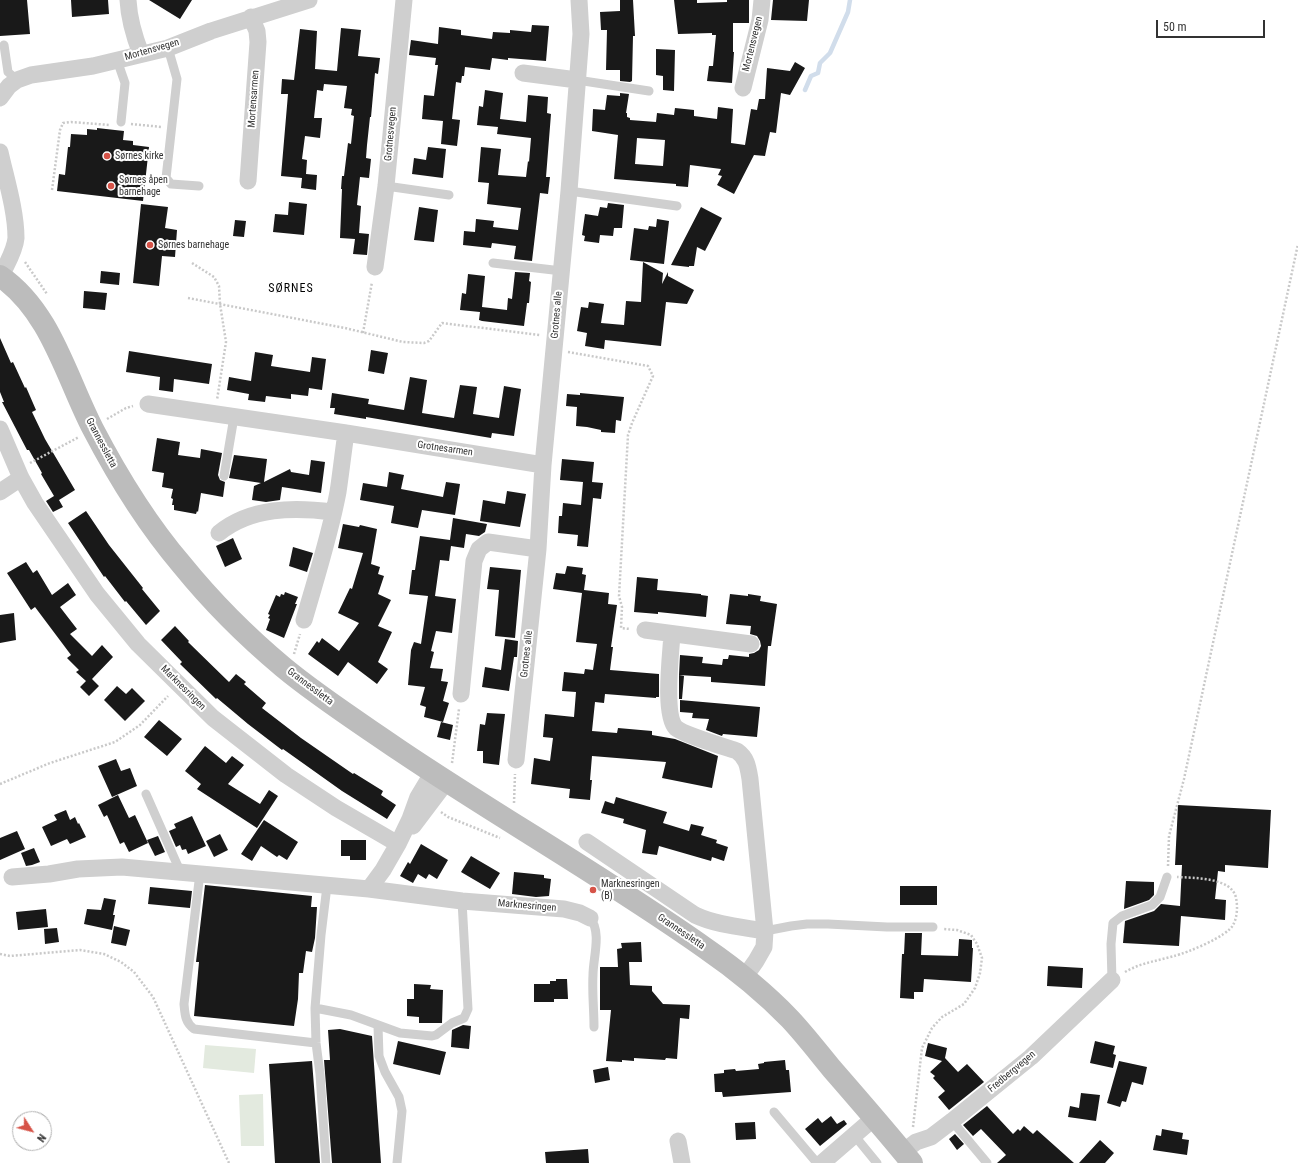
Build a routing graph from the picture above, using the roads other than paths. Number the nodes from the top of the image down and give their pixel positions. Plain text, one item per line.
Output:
1 (128, 0) edge
2 (309, 0) edge
3 (404, 0) edge
4 (579, 0) edge
5 (762, 0) edge
6 (252, 17) junction
7 (4, 45) dead end
8 (168, 48) junction
9 (142, 54) junction
10 (117, 60) junction
11 (523, 73) dead end
12 (17, 80) junction
13 (577, 80) junction
14 (742, 88) dead end
15 (649, 91) dead end
16 (0, 98) edge
17 (121, 122) road end
18 (0, 152) edge
19 (248, 181) dead end
20 (200, 186) dead end
21 (386, 186) junction
22 (569, 191) junction
23 (449, 195) dead end
24 (677, 206) dead end
25 (493, 263) dead end
26 (375, 267) road end
27 (562, 271) junction
28 (0, 276) edge
29 (148, 404) road end
30 (234, 416) junction
31 (0, 429) edge
32 (346, 433) junction
33 (543, 465) junction
34 (19, 474) junction
35 (224, 476) dead end
36 (0, 492) edge
37 (333, 512) junction
38 (219, 533) dead end
39 (538, 549) junction
40 (304, 620) road end
41 (646, 630) road end
42 (672, 634) junction
43 (751, 644) dead end
44 (461, 694) road end
45 (516, 760) road end
46 (444, 773) junction
47 (146, 794) dead end
48 (587, 842) dead end
49 (398, 844) junction
50 (180, 871) junction
51 (200, 873) junction
52 (12, 877) dead end
53 (1167, 877) road end
54 (326, 886) junction
55 (369, 889) junction
56 (462, 901) junction
57 (590, 918) joint
58 (932, 927) road end
59 (765, 931) junction
60 (744, 978) junction
61 (1112, 980) joint
62 (315, 1008) junction
63 (378, 1026) junction
64 (594, 1027) dead end
65 (316, 1043) junction
66 (774, 1112) dead end
67 (874, 1118) junction
68 (952, 1122) junction
69 (854, 1135) junction
70 (678, 1141) dead end
71 (910, 1152) edge
72 (326, 1163) edge
73 (397, 1163) edge
74 (682, 1163) edge
75 (817, 1163) edge
76 (822, 1163) edge
77 (877, 1163) edge
78 (988, 1163) edge

1 - 9 street
2 - 6 street, Mortensvegen
3 - 21 street, Grotnesvegen
4 - 13 street, Grotnes alle
5 - 14 street, Mortensvegen
6 - 8 street, Mortensvegen
6 - 19 street, Mortensarmen
7 - 12 lane
8 - 9 street, Mortensvegen
8 - 20 lane
9 - 10 street, Mortensvegen
10 - 12 street, Mortensvegen
10 - 17 lane
11 - 13 street
12 - 16 street, Mortensvegen
13 - 15 lane
13 - 22 street, Grotnes alle
18 - 28 street
21 - 23 lane
21 - 26 street, Grotnesvegen
22 - 24 lane
22 - 27 street, Grotnes alle
25 - 27 lane
27 - 33 street, Grotnes alle
28 - 46 main road, Grannessletta
29 - 30 street, Grotnesarmen
30 - 32 street, Grotnesarmen
30 - 35 lane
31 - 34 street, Marknesringen
32 - 33 street, Grotnesarmen
32 - 37 street
33 - 39 street, Grotnes alle
34 - 36 street
34 - 49 street, Marknesringen
37 - 38 street
37 - 40 street
39 - 44 street
39 - 45 street, Grotnes alle
41 - 42 street
42 - 43 street
42 - 59 street
46 - 49 street
46 - 60 main road, Grannessletta
47 - 50 lane
48 - 59 street
49 - 55 street
50 - 51 street, Marknesringen
50 - 52 street, Marknesringen
51 - 54 street, Marknesringen
51 - 65 lane
53 - 61 lane
54 - 55 street, Marknesringen
54 - 62 lane
55 - 56 street, Marknesringen
56 - 57 street, Marknesringen
56 - 63 lane
57 - 64 lane
58 - 59 lane
59 - 60 street
60 - 67 main road, Grannessletta
61 - 68 street, Fredbergvegen
62 - 63 lane
62 - 65 lane
63 - 73 lane
65 - 72 lane
66 - 75 lane
67 - 69 street
67 - 71 main road, Grannessletta
68 - 71 street, Fredbergvegen
68 - 78 lane
69 - 76 street
69 - 77 lane
70 - 74 street

